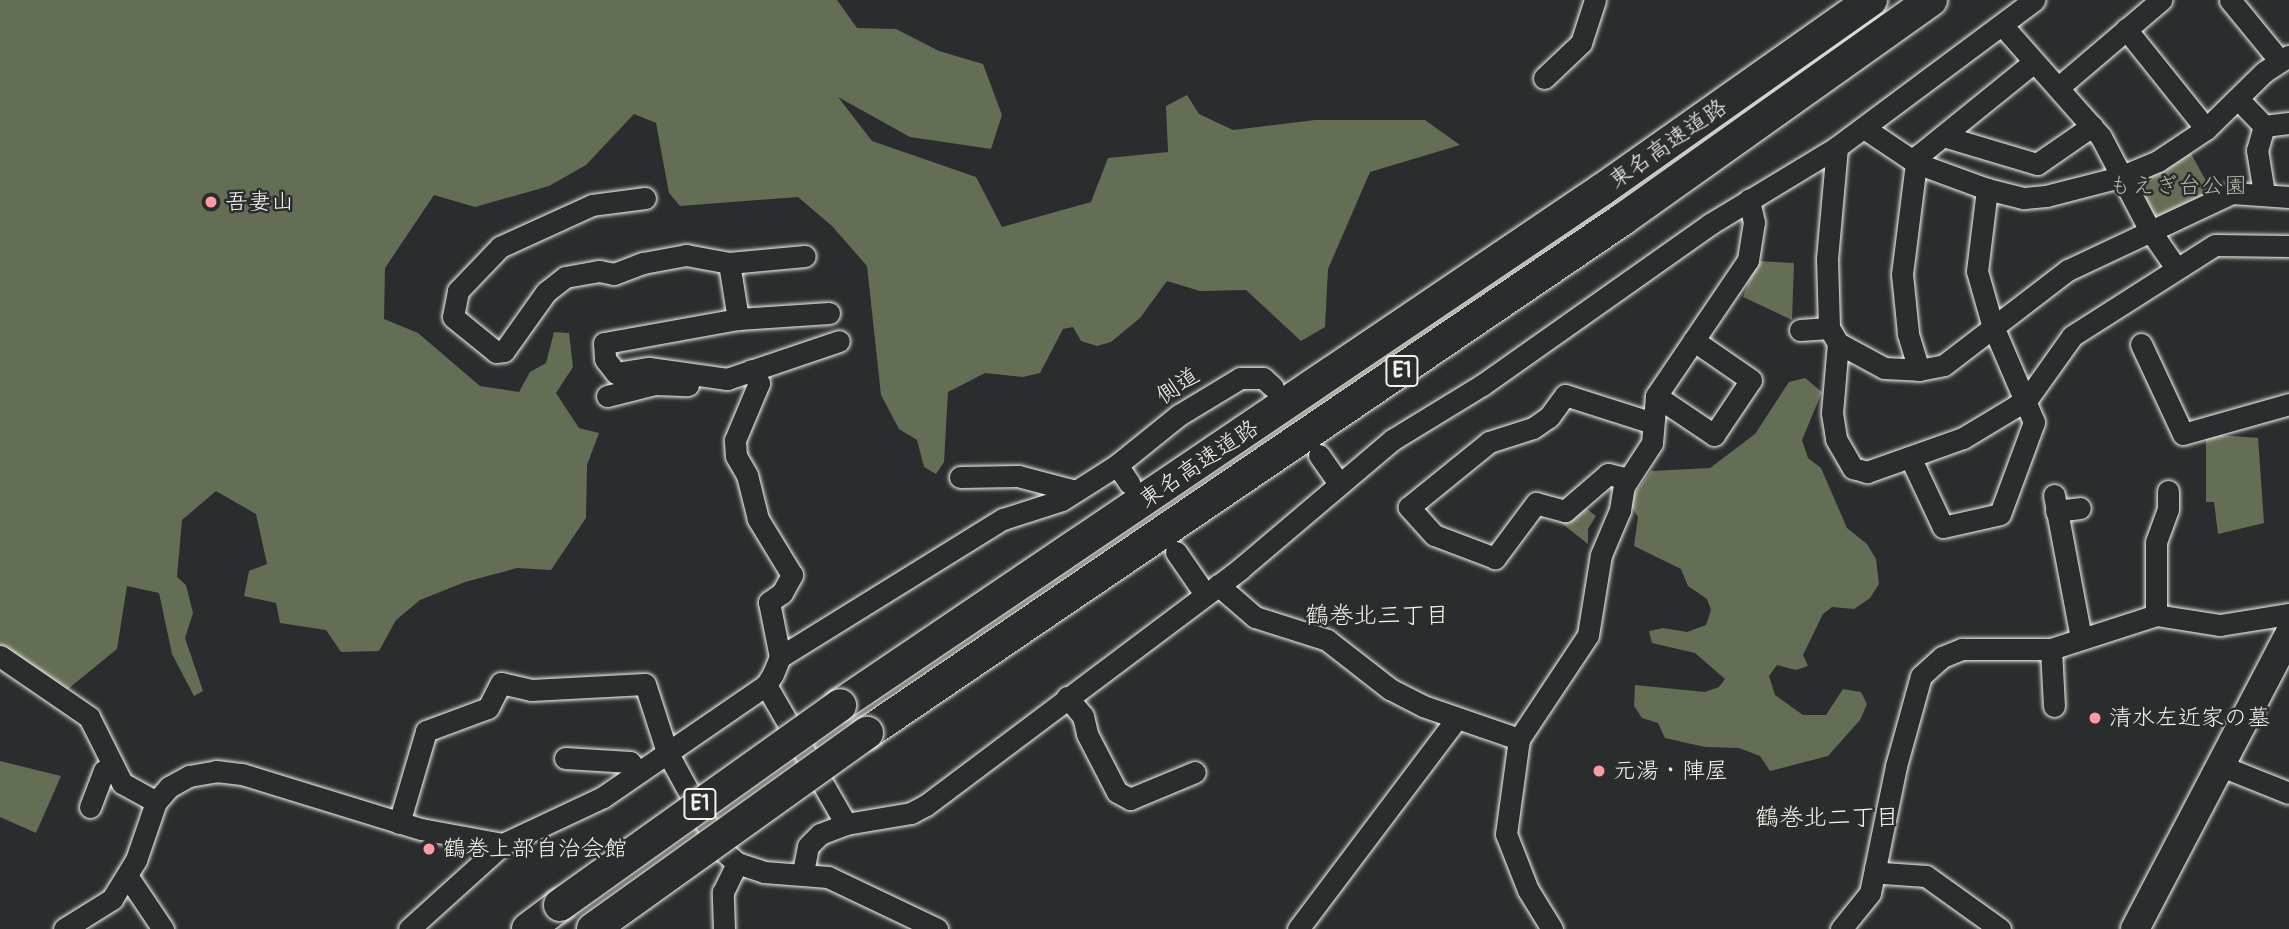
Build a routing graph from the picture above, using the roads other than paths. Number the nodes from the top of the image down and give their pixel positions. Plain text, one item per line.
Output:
1 (1595, 0) edge
2 (1871, 0) edge
3 (1931, 0) edge
4 (2034, 0) edge
5 (2161, 0) edge
6 (2230, 0) edge
7 (2002, 24) junction
8 (2126, 29) junction
9 (2284, 58) edge
10 (2034, 62) junction
11 (1544, 78) dead end
12 (2060, 86) junction
13 (2239, 100) junction
14 (2289, 123) edge
15 (2092, 126) junction
16 (2264, 126) junction
17 (1864, 128) junction
18 (2206, 129) junction
19 (1943, 136) junction
20 (1837, 147) junction
21 (1916, 163) junction
22 (2120, 177) junction
23 (1987, 188) junction
24 (2264, 193) junction
25 (2289, 197) edge
26 (645, 198) dead end
27 (1749, 200) junction
28 (2149, 229) junction
29 (2289, 246) edge
30 (805, 256) dead end
31 (729, 263) junction
32 (2176, 268) junction
33 (829, 313) dead end
34 (738, 319) junction
35 (1992, 324) junction
36 (1800, 330) dead end
37 (1834, 336) junction
38 (1693, 340) junction
39 (839, 341) dead end
40 (2141, 344) dead end
41 (751, 370) junction
42 (1919, 370) junction
43 (727, 379) junction
44 (1273, 387) dead end
45 (607, 396) dead end
46 (1656, 396) junction
47 (2028, 398) junction
48 (2289, 404) edge
49 (1653, 422) junction
50 (1319, 455) dead end
51 (1910, 457) junction
52 (960, 477) dead end
53 (1628, 479) junction
54 (1339, 485) junction
55 (1075, 491) junction
56 (2168, 491) dead end
57 (2080, 508) dead end
58 (1176, 552) dead end
59 (1212, 589) junction
60 (2289, 614) edge
61 (2156, 615) junction
62 (2289, 634) edge
63 (2081, 638) junction
64 (2051, 649) junction
65 (0, 656) edge
66 (780, 657) junction
67 (766, 685) junction
68 (1067, 697) junction
69 (2054, 706) dead end
70 (1456, 719) junction
71 (1520, 739) junction
72 (667, 752) junction
73 (565, 758) dead end
74 (111, 765) junction
75 (2221, 766) junction
76 (638, 772) junction
77 (1195, 772) dead end
78 (2289, 793) edge
79 (156, 802) junction
80 (90, 807) dead end
81 (399, 823) junction
82 (846, 824) junction
83 (503, 844) junction
84 (737, 863) junction
85 (1875, 868) junction
86 (803, 872) junction
87 (128, 877) junction
88 (64, 929) edge
89 (163, 929) edge
90 (409, 929) edge
91 (528, 929) edge
92 (593, 929) edge
93 (724, 929) edge
94 (937, 929) edge
95 (1298, 929) edge
96 (1552, 929) edge
97 (1841, 929) edge
98 (2000, 929) edge
99 (2136, 929) edge

1 - 11 street
2 - 91 highway, 東名高速道路 / E1, bridge
3 - 92 highway, 東名高速道路 / E1, bridge
4 - 7 street
5 - 8 street
6 - 9 street
7 - 10 street
7 - 17 street
8 - 12 street
8 - 18 street
9 - 13 street
10 - 12 street
10 - 19 street
12 - 15 street
13 - 16 street
13 - 18 street
14 - 16 street
15 - 19 street
15 - 22 street
16 - 24 street
17 - 20 street
17 - 21 street
18 - 22 street
19 - 21 street
20 - 27 street
20 - 37 street
21 - 23 street
21 - 42 street
22 - 23 street
22 - 28 street
23 - 35 street
24 - 25 street
24 - 28 street
26 - 31 street
27 - 38 street
27 - 54 street
28 - 32 street
28 - 35 street
29 - 32 street
30 - 31 street
31 - 34 street
32 - 47 street
33 - 34 street
34 - 43 street
35 - 42 street
35 - 47 street
36 - 37 street
37 - 42 street
37 - 51 street
38 - 46 street
38 - 46 street
39 - 41 street
40 - 48 street
41 - 43 street
41 - 66 street
43 - 45 street
44 - 55 street, 側道
46 - 49 street
47 - 51 street
47 - 51 street
49 - 53 street
49 - 53 street
50 - 54 street
52 - 55 street
53 - 71 street
54 - 59 street
55 - 66 street, 側道
56 - 61 street
57 - 63 street
58 - 59 street
59 - 68 street
59 - 70 street
60 - 61 street
61 - 63 street
62 - 75 main road
63 - 64 street
64 - 69 street
64 - 85 street
65 - 74 street
66 - 67 street
67 - 72 street
67 - 82 street
68 - 77 street
68 - 82 street
70 - 71 street
70 - 95 street
71 - 96 street
72 - 76 street
72 - 81 street
72 - 84 street
73 - 76 street
74 - 79 street
74 - 80 street
75 - 78 street
75 - 99 main road
76 - 83 street
79 - 81 street
79 - 87 street
81 - 83 street
82 - 86 street
83 - 90 street
84 - 86 street
84 - 93 street
85 - 97 street
85 - 98 street
86 - 94 street
87 - 88 street
87 - 89 street

